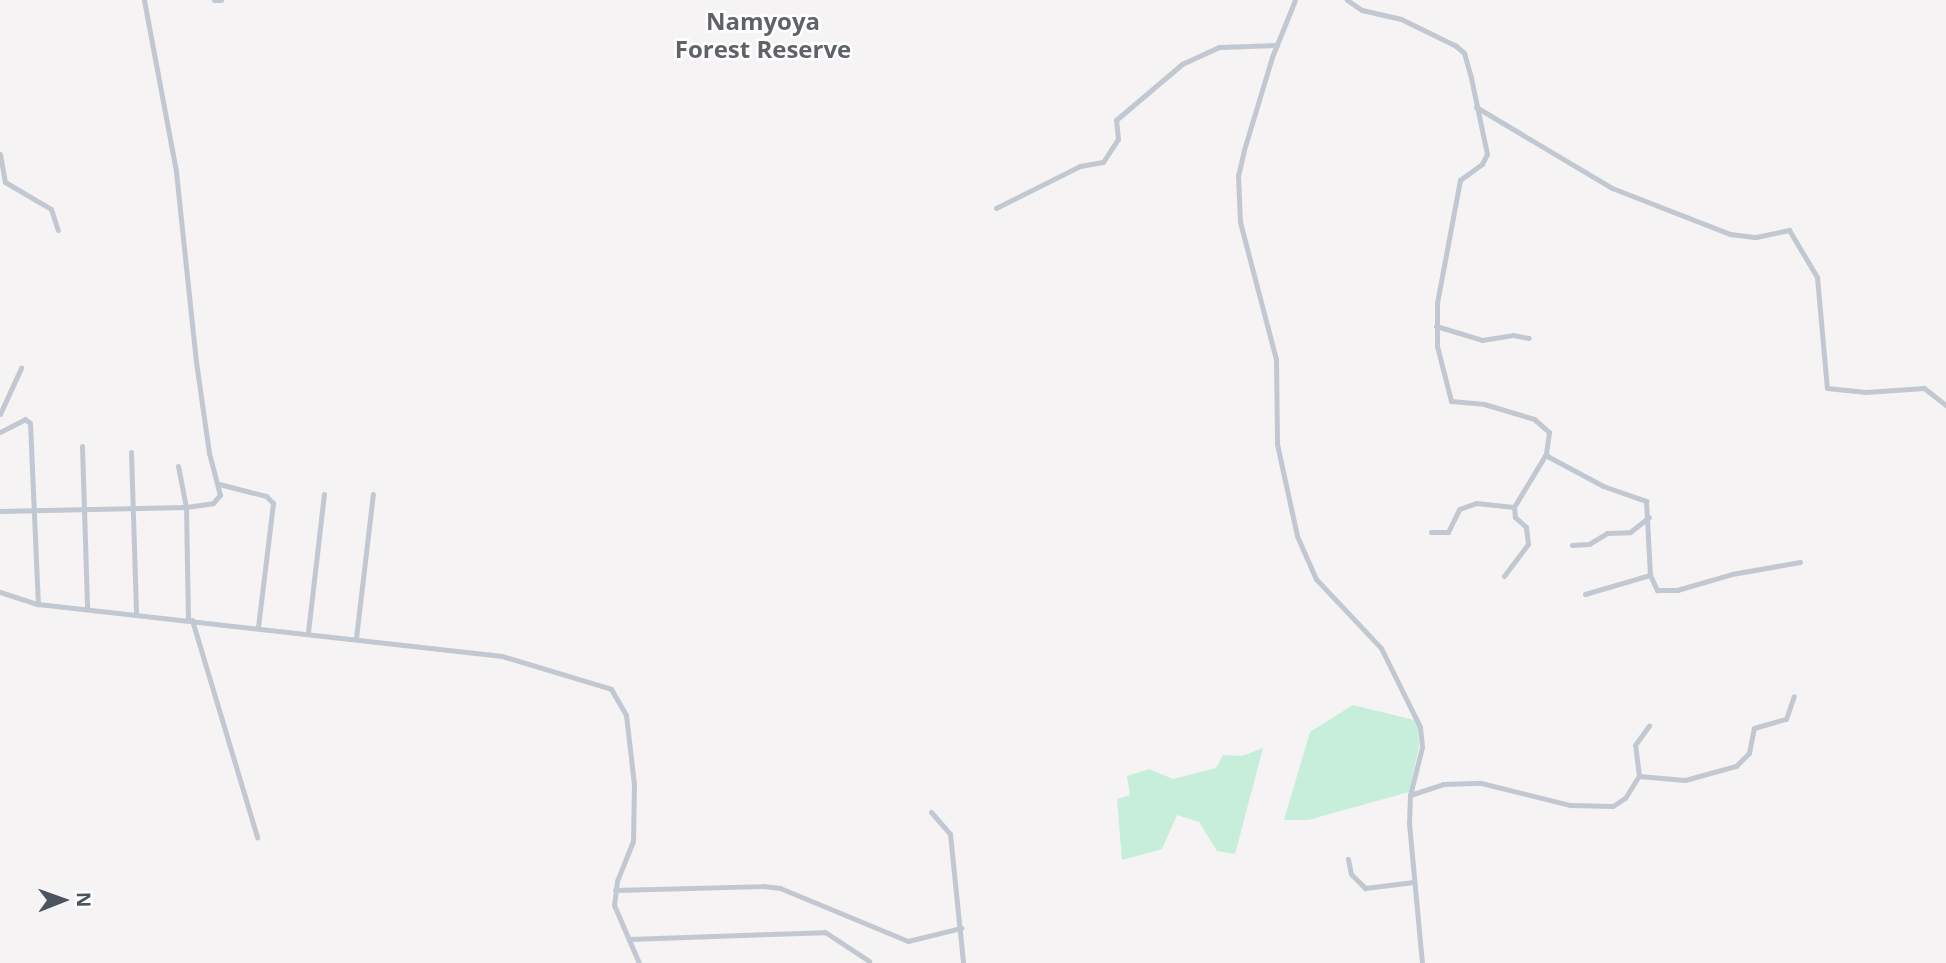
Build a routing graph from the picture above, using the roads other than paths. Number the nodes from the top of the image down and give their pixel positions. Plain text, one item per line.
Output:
1 (144, 0) edge
2 (214, 0) edge
3 (221, 0) edge
4 (1295, 0) edge
5 (1347, 0) edge
6 (1277, 45) junction
7 (1476, 107) junction
8 (0, 154) edge
9 (996, 208) dead end
10 (58, 230) dead end
11 (1436, 326) junction
12 (1529, 338) dead end
13 (21, 368) dead end
14 (1946, 405) edge
15 (0, 414) edge
16 (0, 432) edge
17 (82, 446) dead end
18 (131, 452) dead end
19 (1546, 454) junction
20 (178, 466) dead end
21 (219, 484) junction
22 (324, 494) dead end
23 (373, 494) dead end
24 (186, 507) junction
25 (1514, 507) junction
26 (85, 508) junction
27 (135, 509) junction
28 (0, 511) edge
29 (35, 511) junction
30 (1649, 517) junction
31 (1431, 532) dead end
32 (1572, 545) dead end
33 (1800, 562) dead end
34 (1650, 575) junction
35 (1504, 576) dead end
36 (0, 592) edge
37 (1585, 594) dead end
38 (38, 604) junction
39 (87, 609) junction
40 (136, 615) junction
41 (190, 620) junction
42 (258, 627) junction
43 (308, 632) junction
44 (356, 638) junction
45 (1794, 696) dead end
46 (1649, 726) dead end
47 (1639, 776) junction
48 (1410, 794) junction
49 (931, 812) dead end
50 (257, 837) dead end
51 (1348, 859) dead end
52 (1414, 882) junction
53 (615, 890) junction
54 (961, 928) junction
55 (629, 939) junction
56 (869, 961) dead end
57 (639, 963) edge
58 (962, 963) edge
59 (1422, 963) edge

1 - 21 street
2 - 3 street
4 - 6 street
5 - 7 street
6 - 9 street
6 - 48 street
7 - 11 street
7 - 14 street
8 - 10 street
11 - 12 street
11 - 19 street
13 - 15 street
16 - 29 street
17 - 26 street
18 - 27 street
19 - 25 street
19 - 30 street
20 - 24 street
21 - 24 street
21 - 42 street
22 - 43 street
23 - 44 street
24 - 27 street
24 - 41 street
25 - 31 street
25 - 35 street
26 - 27 street
26 - 29 street
26 - 39 street
27 - 40 street
28 - 29 street
29 - 38 street
30 - 32 street
30 - 34 street
33 - 34 street
34 - 37 street
36 - 38 street
38 - 39 street
39 - 40 street
40 - 41 street
41 - 42 street
41 - 50 street
42 - 43 street
43 - 44 street
44 - 53 street
45 - 47 street
46 - 47 street
47 - 48 street
48 - 52 street
49 - 54 street
51 - 52 street
52 - 59 street
53 - 54 street
53 - 55 street
54 - 58 street
55 - 56 street
55 - 57 street

